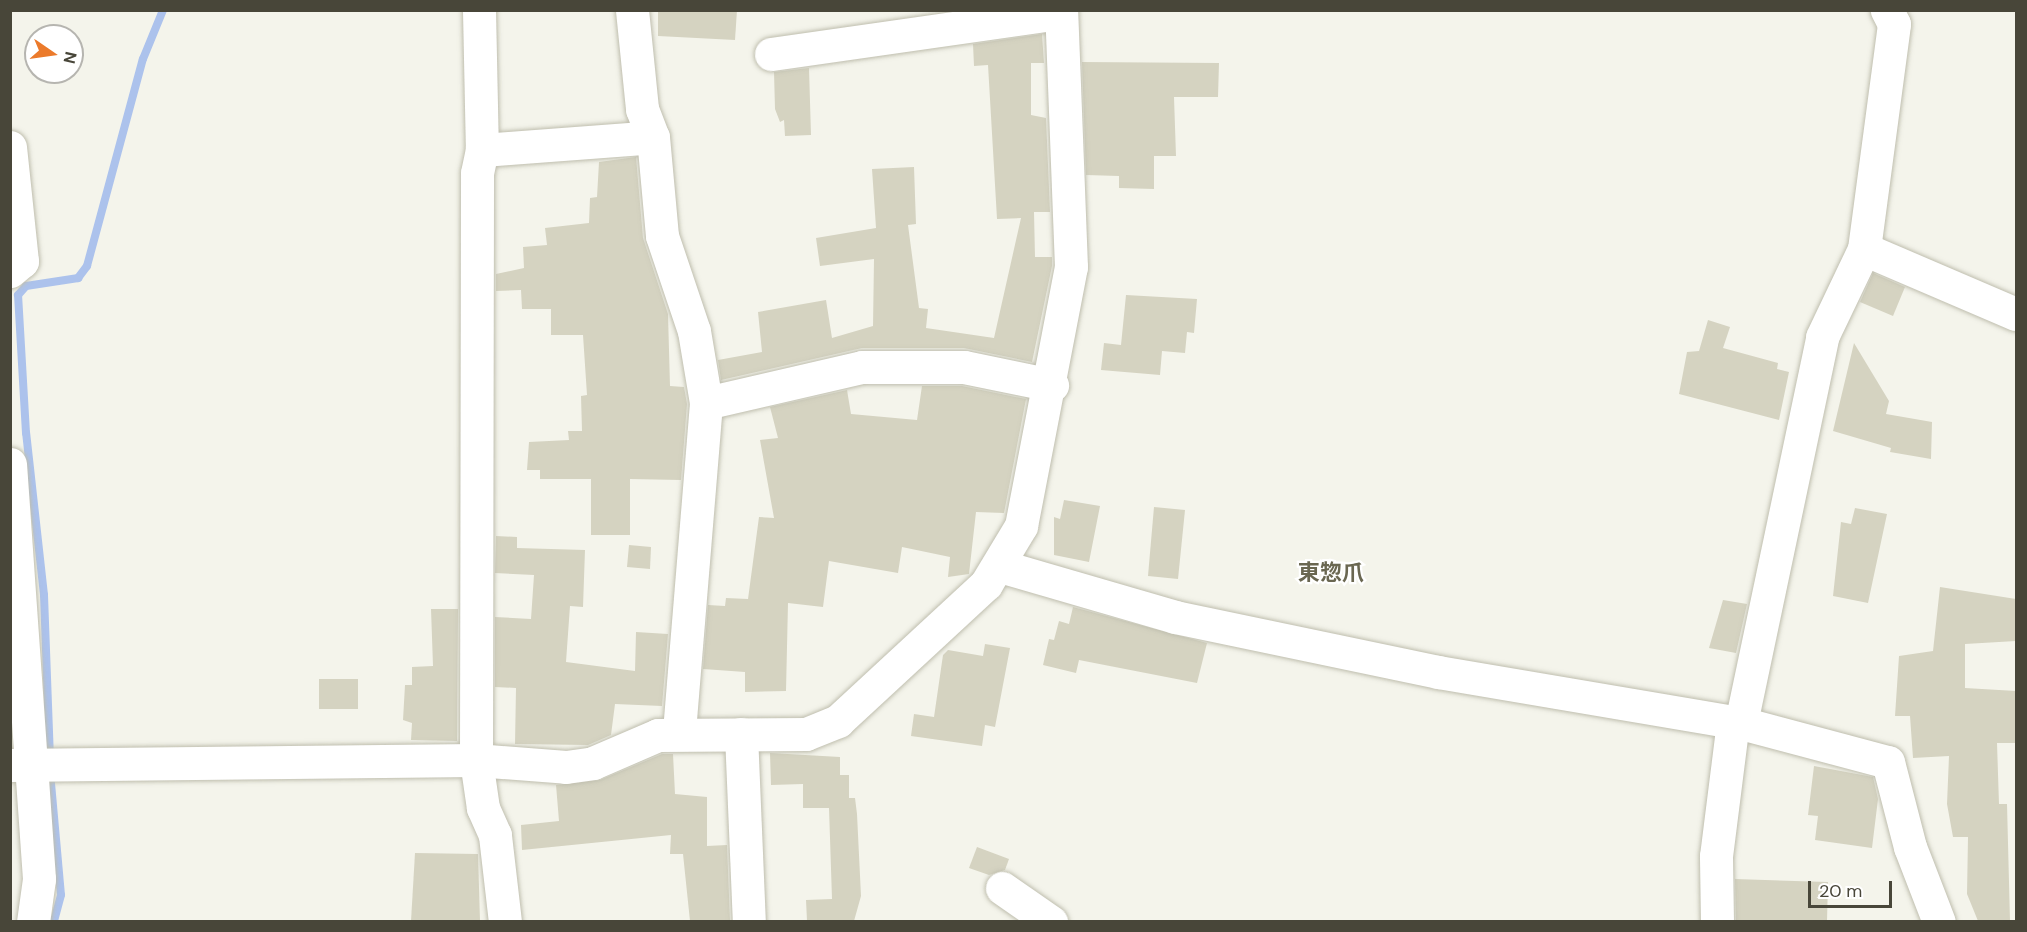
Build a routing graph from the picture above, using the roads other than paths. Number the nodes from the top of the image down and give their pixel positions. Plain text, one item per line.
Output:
1 (479, 10) edge
2 (632, 10) edge
3 (1887, 10) edge
4 (1060, 12) edge
5 (771, 54) dead end
6 (653, 137) junction
7 (10, 147) edge
8 (482, 150) junction
9 (1864, 249) junction
10 (10, 271) edge
11 (2016, 314) edge
12 (1052, 385) junction
13 (706, 403) junction
14 (10, 464) edge
15 (1000, 566) junction
16 (1737, 723) junction
17 (679, 733) junction
18 (741, 734) junction
19 (476, 760) junction
20 (20, 765) edge
21 (1002, 888) dead end
22 (33, 921) edge
23 (505, 921) edge
24 (749, 921) edge
25 (1051, 921) edge
26 (1717, 921) edge
27 (1939, 921) edge

1 - 8 street
2 - 6 street
3 - 9 street
4 - 5 street
4 - 12 street
6 - 8 street
6 - 13 street
7 - 10 street
8 - 19 street
9 - 11 street
9 - 16 street
12 - 13 street
12 - 15 street
13 - 17 street
14 - 20 street
15 - 16 street
15 - 18 street
16 - 26 street
16 - 27 street
17 - 18 street
17 - 19 street
18 - 24 street
19 - 20 street
19 - 23 street
20 - 22 street
21 - 25 street

